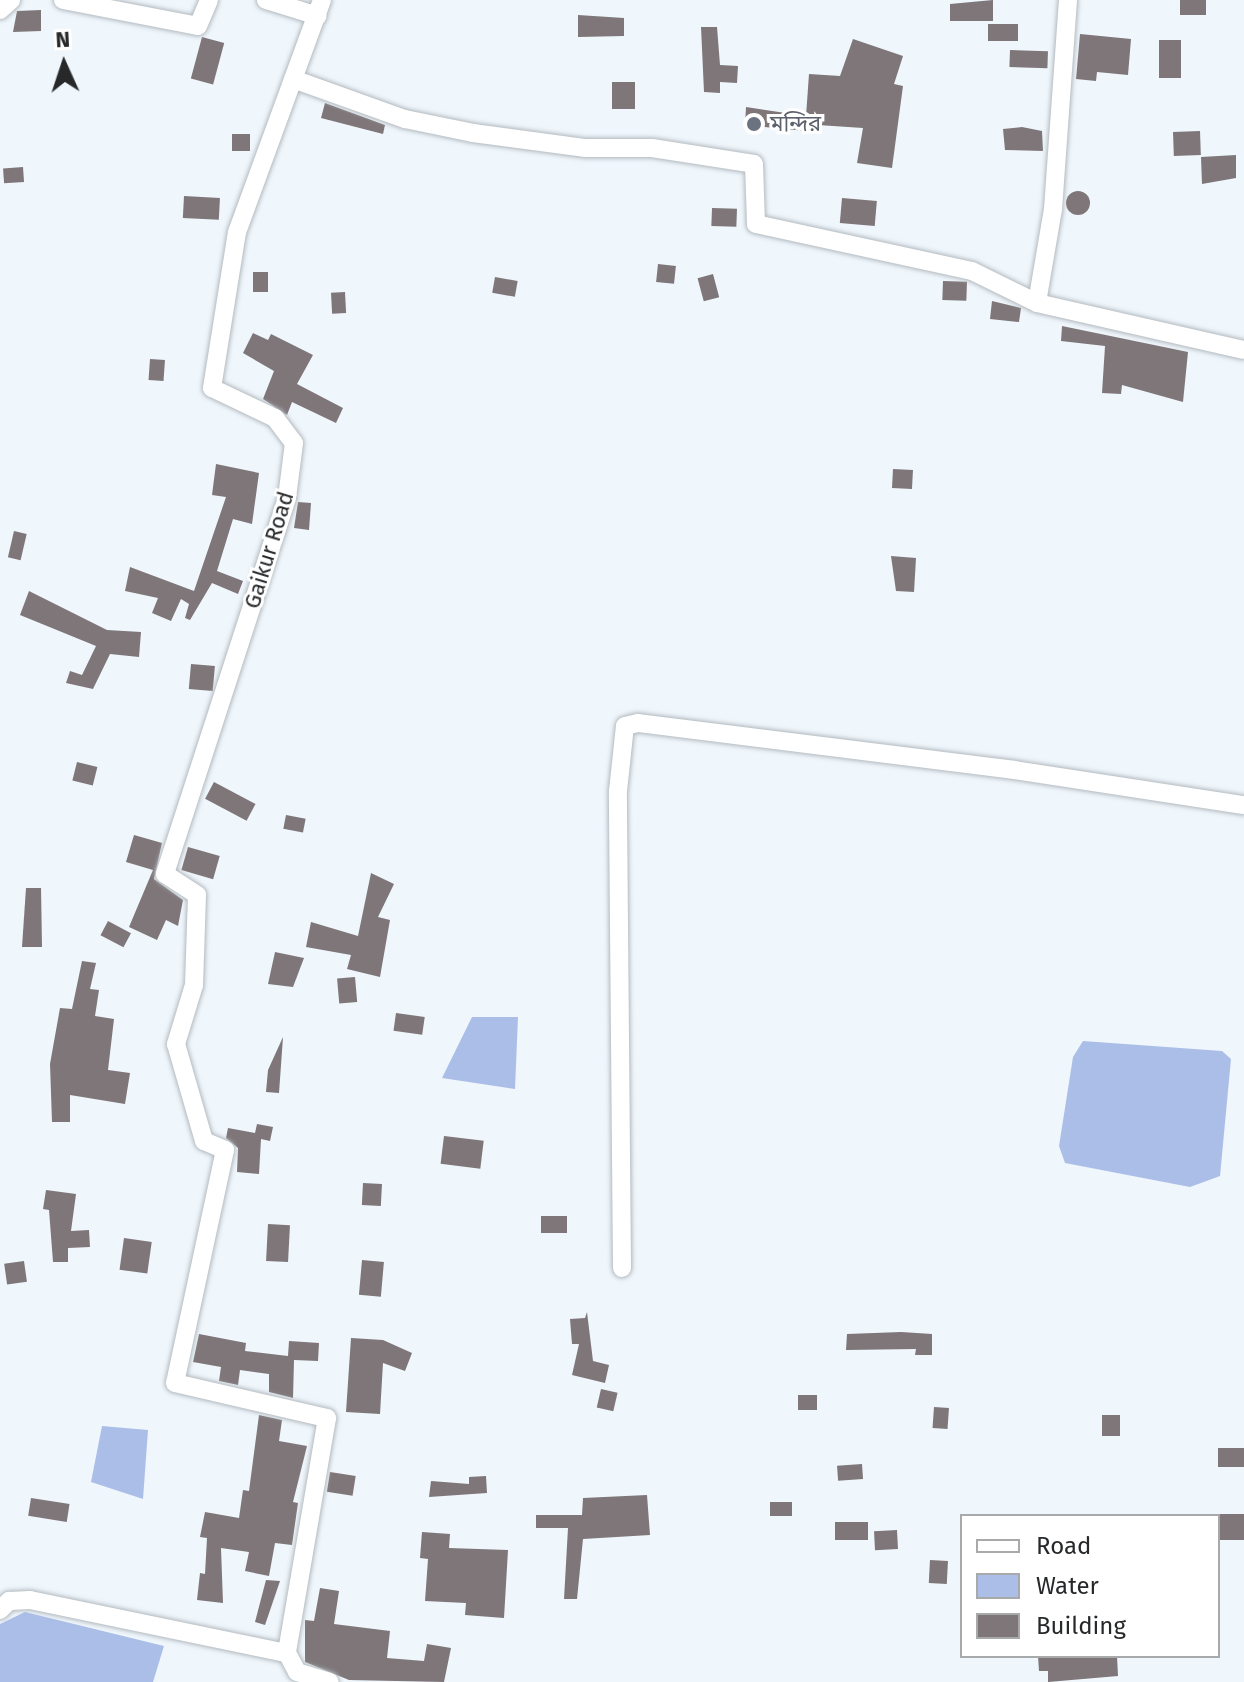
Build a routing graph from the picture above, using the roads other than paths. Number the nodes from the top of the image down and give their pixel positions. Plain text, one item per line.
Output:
1 (11, 0) edge
2 (63, 0) edge
3 (209, 0) edge
4 (266, 0) edge
5 (1068, 0) edge
6 (320, 8) edge
7 (0, 10) edge
8 (293, 79) junction
9 (1037, 303) junction
10 (1244, 350) edge
11 (1244, 805) edge
12 (622, 1268) dead end
13 (0, 1610) edge
14 (287, 1653) junction
15 (329, 1682) edge

1 - 7 street
2 - 3 street
4 - 6 street
5 - 9 street
6 - 8 street
8 - 9 street
8 - 14 street, Gaikur Road
9 - 10 street
11 - 12 street
13 - 14 street
14 - 15 street

